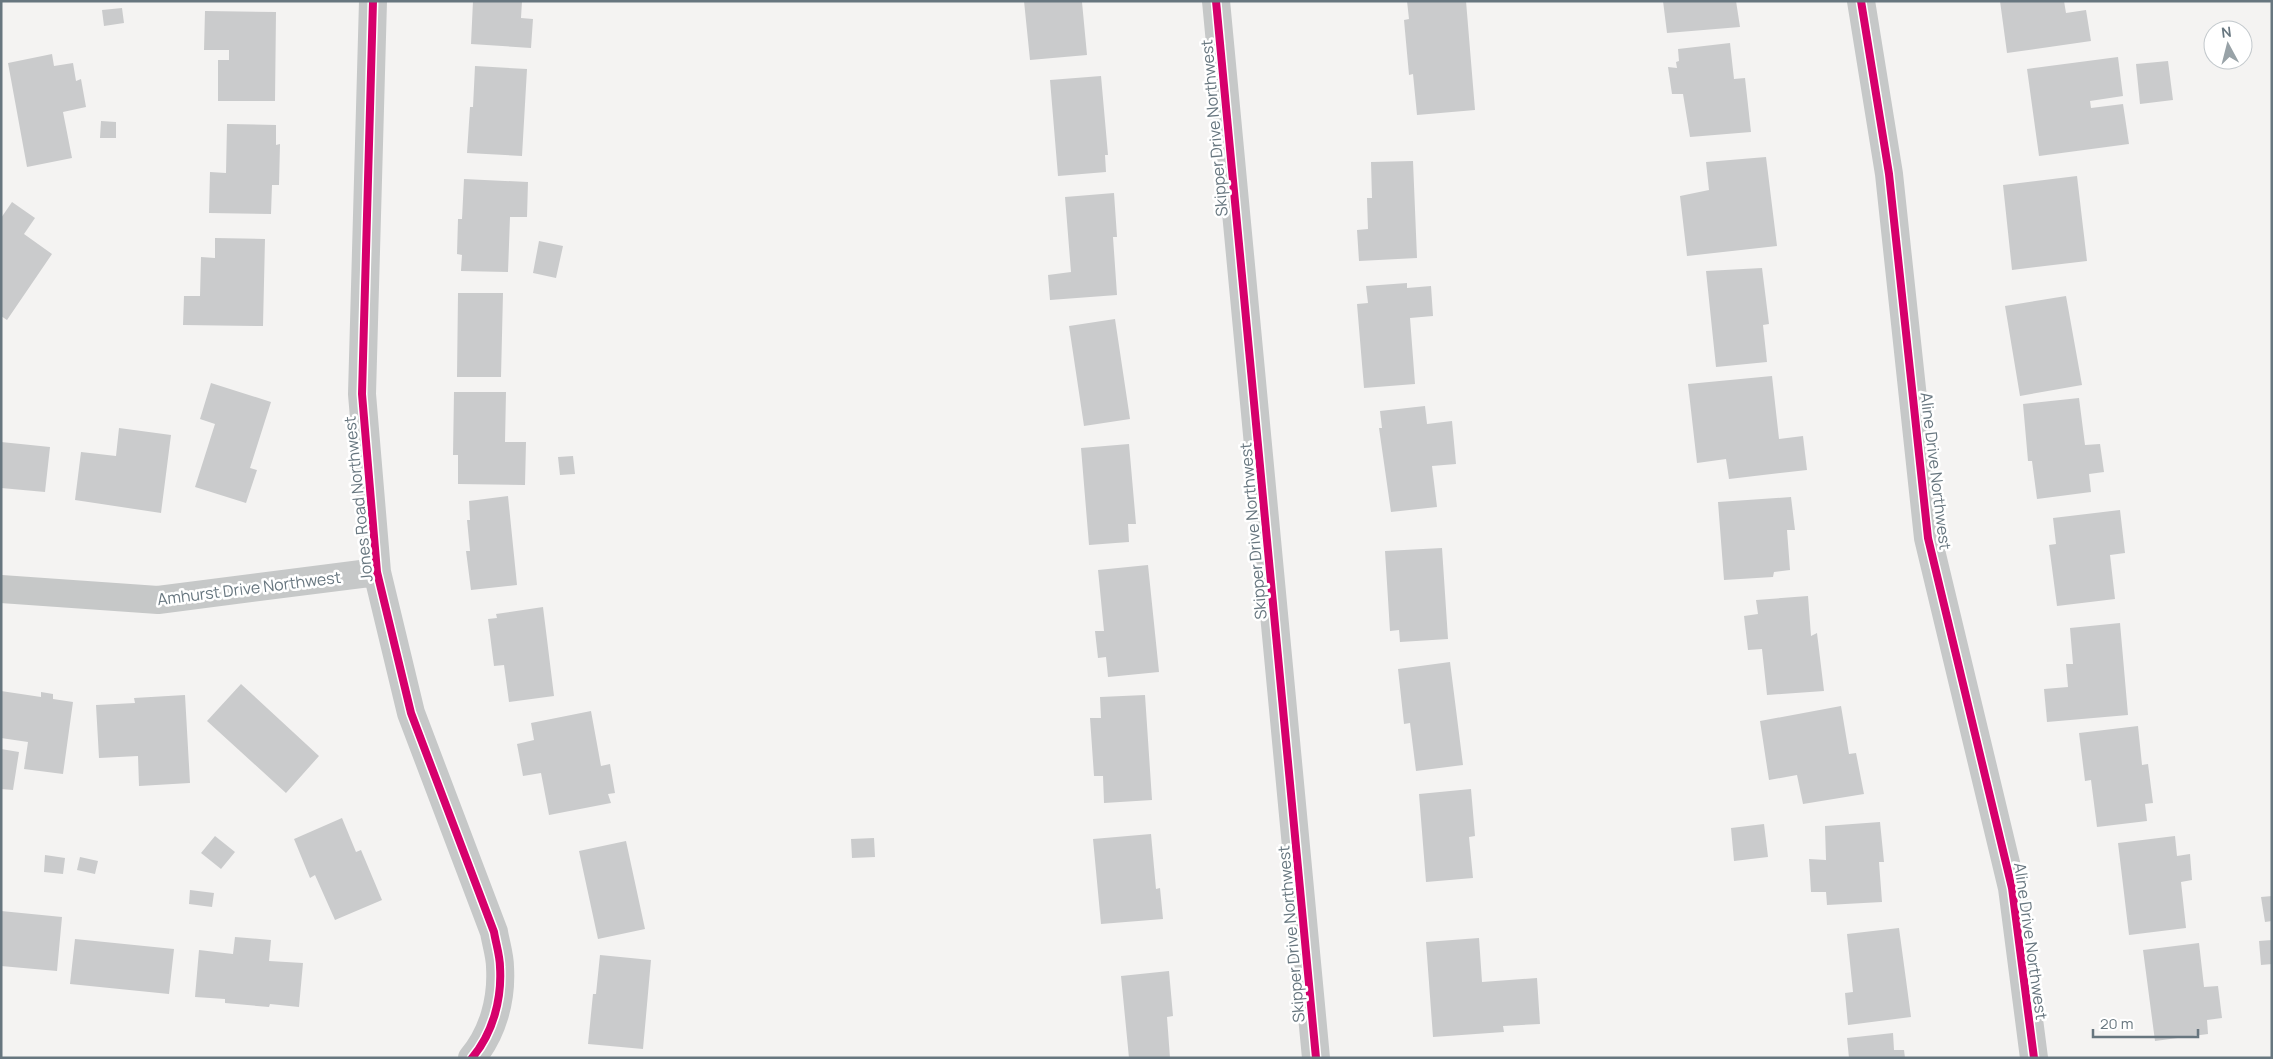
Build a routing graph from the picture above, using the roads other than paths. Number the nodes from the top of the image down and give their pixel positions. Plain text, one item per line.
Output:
1 (373, 1) edge
2 (1216, 1) edge
3 (1861, 1) edge
4 (377, 572) junction
5 (1, 589) edge
6 (472, 1058) edge
7 (1316, 1058) edge
8 (2034, 1058) edge

1 - 4 street, Jones Road Northwest
2 - 7 street, Skipper Drive Northwest
3 - 8 street, Aline Drive Northwest
4 - 5 street, Amhurst Drive Northwest
4 - 6 street, Jones Road Northwest

